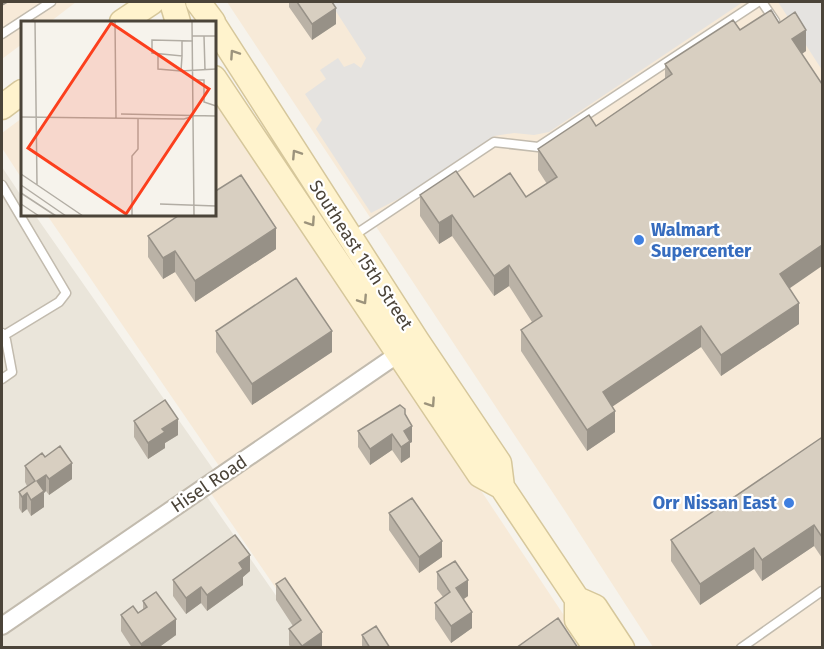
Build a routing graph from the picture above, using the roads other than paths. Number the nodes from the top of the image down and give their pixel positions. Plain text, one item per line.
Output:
1 (51, 2) edge
2 (152, 2) edge
3 (172, 2) edge
4 (198, 2) edge
5 (221, 2) edge
6 (760, 2) edge
7 (22, 21) edge
8 (124, 21) edge
9 (178, 21) edge
10 (212, 21) edge
11 (215, 21) edge
12 (21, 22) edge
13 (216, 26) edge
14 (780, 29) edge
15 (2, 34) edge
16 (216, 81) edge
17 (2, 185) edge
18 (341, 245) junction
19 (2, 335) edge
20 (408, 347) junction
21 (2, 379) edge
22 (822, 591) edge
23 (577, 600) junction
24 (2, 626) edge
25 (596, 648) edge
26 (622, 648) edge
27 (741, 648) edge

1 - 7 lane
2 - 8 main road
3 - 9 main road
4 - 10 main road, Southeast 15th Street
5 - 11 main road
6 - 14 lane
6 - 18 lane
12 - 15 lane
18 -> 13 main road, Southeast 15th Street
16 -> 18 main road, Southeast 15th Street
17 - 19 lane
18 - 20 main road, Southeast 15th Street
19 - 21 lane
20 - 23 main road, Southeast 15th Street
20 - 24 street, Hisel Road
22 - 27 lane
23 - 25 main road, Southeast 15th Street
23 - 26 main road, Southeast 15th Street

